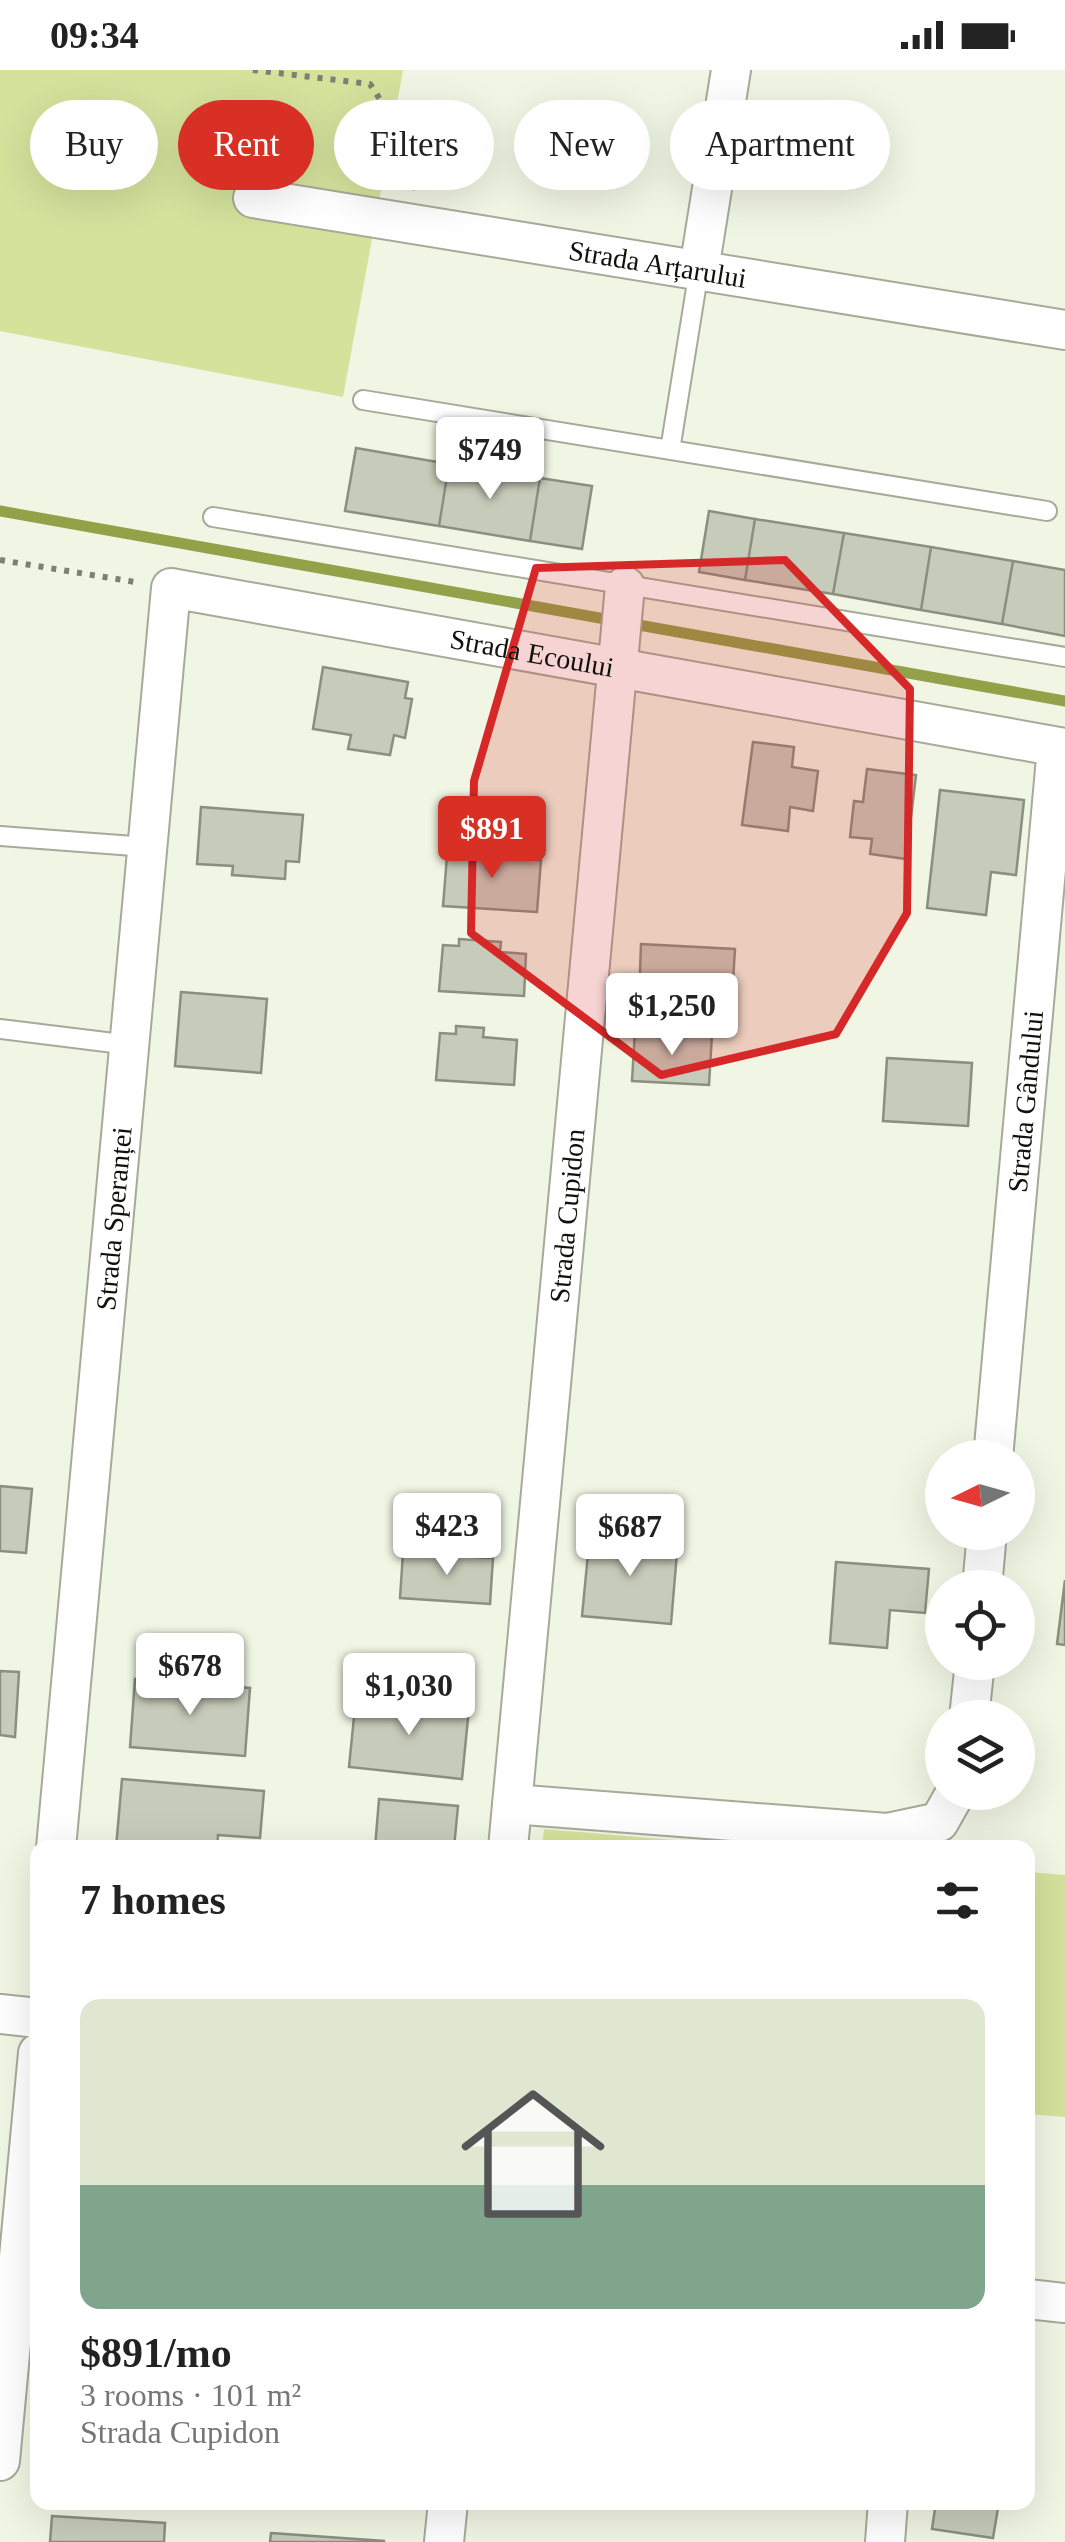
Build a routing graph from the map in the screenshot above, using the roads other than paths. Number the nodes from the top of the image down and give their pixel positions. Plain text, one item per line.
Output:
1 (730, 70) edge
2 (253, 198) dead end
3 (698, 270) junction
4 (1065, 330) edge
5 (363, 400) dead end
6 (670, 450) junction
7 (1047, 512) dead end
8 (213, 516) dead end
9 (171, 588) joint
10 (623, 597) junction
11 (1065, 658) edge
12 (616, 660) junction
13 (1061, 748) edge
14 (0, 836) edge
15 (147, 847) junction
16 (0, 1029) edge
17 (130, 1045) junction
18 (996, 1440) edge
19 (512, 1804) junction
20 (946, 1810) edge
21 (57, 1840) edge
22 (509, 1840) edge
23 (0, 2014) edge
24 (30, 2017) edge
25 (30, 2141) edge
26 (1035, 2301) edge
27 (1065, 2303) edge
28 (11, 2351) edge
29 (0, 2461) edge
30 (447, 2510) edge
31 (887, 2510) edge
32 (444, 2542) edge
33 (884, 2542) edge

1 - 3 street
2 - 3 street, Strada Arțarului
3 - 4 street, Strada Arțarului
3 - 6 lane
5 - 6 lane
6 - 7 lane
8 - 10 lane
9 - 12 street, Strada Ecoului
9 - 15 street, Strada Speranței
10 - 11 lane
10 - 12 street, Strada Cupidon
12 - 13 street, Strada Ecoului
12 - 19 street, Strada Cupidon
13 - 18 street, Strada Gândului
14 - 15 lane
15 - 17 street, Strada Speranței
16 - 17 lane
17 - 21 street, Strada Speranței
19 - 20 street
19 - 22 street, Strada Cupidon
23 - 24 street
25 - 28 street
26 - 27 street
28 - 29 street
30 - 32 street
31 - 33 street

